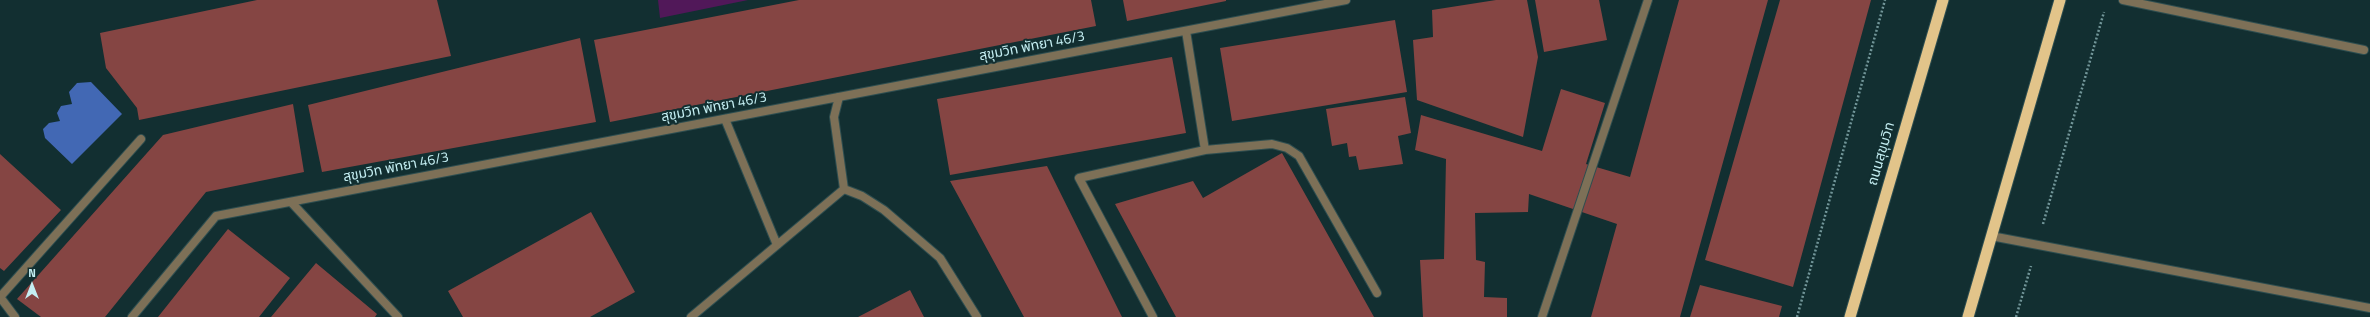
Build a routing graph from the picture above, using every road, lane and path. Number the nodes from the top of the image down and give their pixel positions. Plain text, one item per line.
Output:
1 (1346, 0) edge
2 (1648, 0) edge
3 (1885, 0) edge
4 (1943, 0) edge
5 (2060, 0) edge
6 (2123, 0) edge
7 (2106, 8) dead end
8 (1186, 31) junction
9 (2364, 50) dead end
10 (839, 97) junction
11 (725, 119) junction
12 (141, 139) dead end
13 (1205, 150) junction
14 (844, 189) junction
15 (291, 202) junction
16 (1992, 236) junction
17 (777, 245) junction
18 (2037, 246) junction
19 (1377, 293) dead end
20 (0, 297) edge
21 (2370, 308) edge
22 (16, 317) edge
23 (132, 317) edge
24 (398, 317) edge
25 (691, 317) edge
26 (977, 317) edge
27 (1153, 317) edge
28 (1542, 317) edge
29 (1797, 317) edge
30 (1850, 317) edge
31 (1968, 317) edge
32 (2016, 317) edge

1 - 8 street, สุขุมวิท พัทยา 46/3
2 - 28 street
3 - 29 path
4 - 30 highway, ถนนสุขุมวิท
5 - 16 highway
6 - 9 street
7 - 18 path
8 - 10 street, สุขุมวิท พัทยา 46/3
8 - 13 street
10 - 11 street, สุขุมวิท พัทยา 46/3
10 - 14 street
11 - 15 street, สุขุมวิท พัทยา 46/3
11 - 17 street
12 - 20 street
13 - 19 street
13 - 27 street
14 - 17 street
14 - 26 street
15 - 23 street, สุขุมวิท พัทยา 46/3
15 - 24 street
16 - 18 street
16 - 31 highway
17 - 25 street
18 - 21 street
18 - 32 path
20 - 22 street

